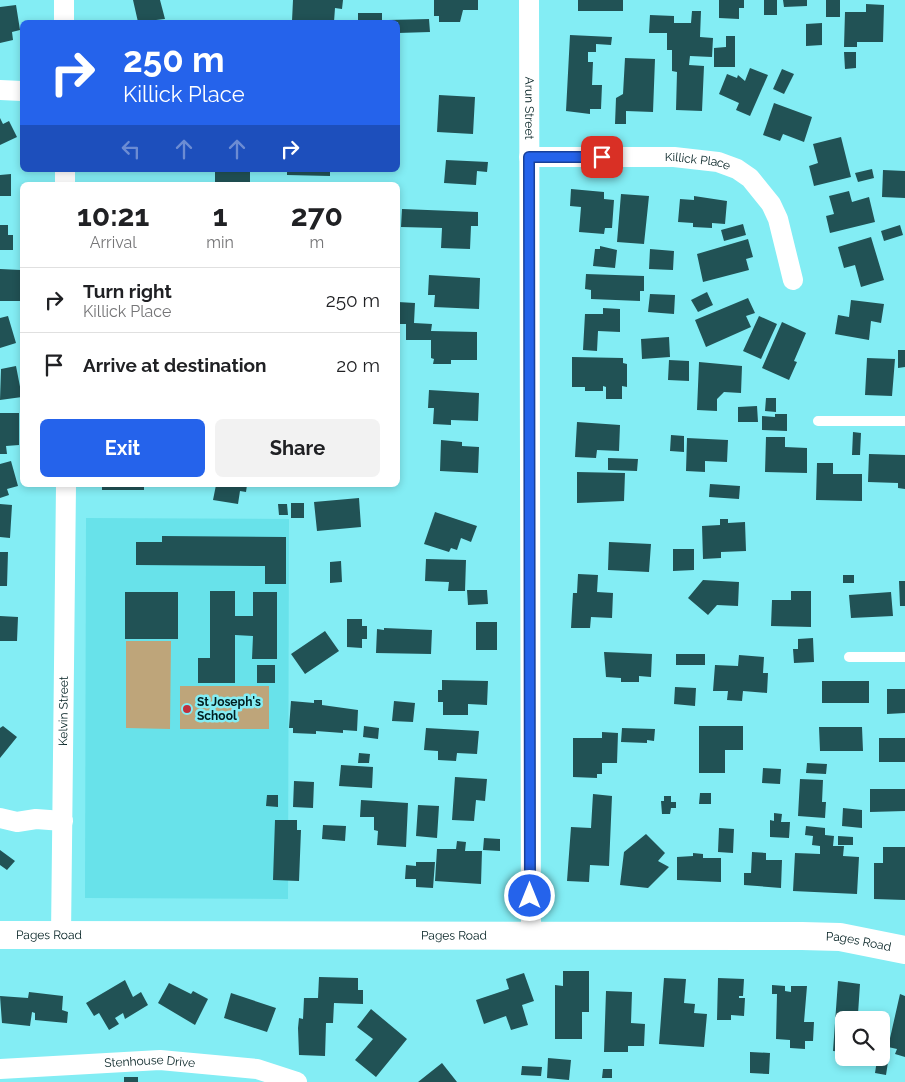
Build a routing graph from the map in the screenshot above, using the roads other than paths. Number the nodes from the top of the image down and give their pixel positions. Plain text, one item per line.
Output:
1 (64, 0) edge
2 (529, 0) edge
3 (64, 20) edge
4 (0, 90) edge
5 (20, 91) edge
6 (529, 157) junction
7 (793, 280) dead end
8 (818, 421) dead end
9 (905, 422) edge
10 (66, 487) edge
11 (849, 657) dead end
12 (905, 657) edge
13 (0, 818) edge
14 (63, 821) junction
15 (0, 936) edge
16 (61, 936) junction
17 (530, 936) junction
18 (905, 950) edge
19 (0, 1069) edge
20 (298, 1082) edge

1 - 3 street
2 - 6 street, Arun Street
4 - 5 street
6 - 7 street, Killick Place
6 - 17 street, Arun Street
8 - 9 lane
10 - 14 street, Kelvin Street
11 - 12 lane
13 - 14 street
14 - 16 street, Kelvin Street
15 - 16 street, Pages Road
16 - 17 street, Pages Road
17 - 18 street, Pages Road
19 - 20 street, Stenhouse Drive

